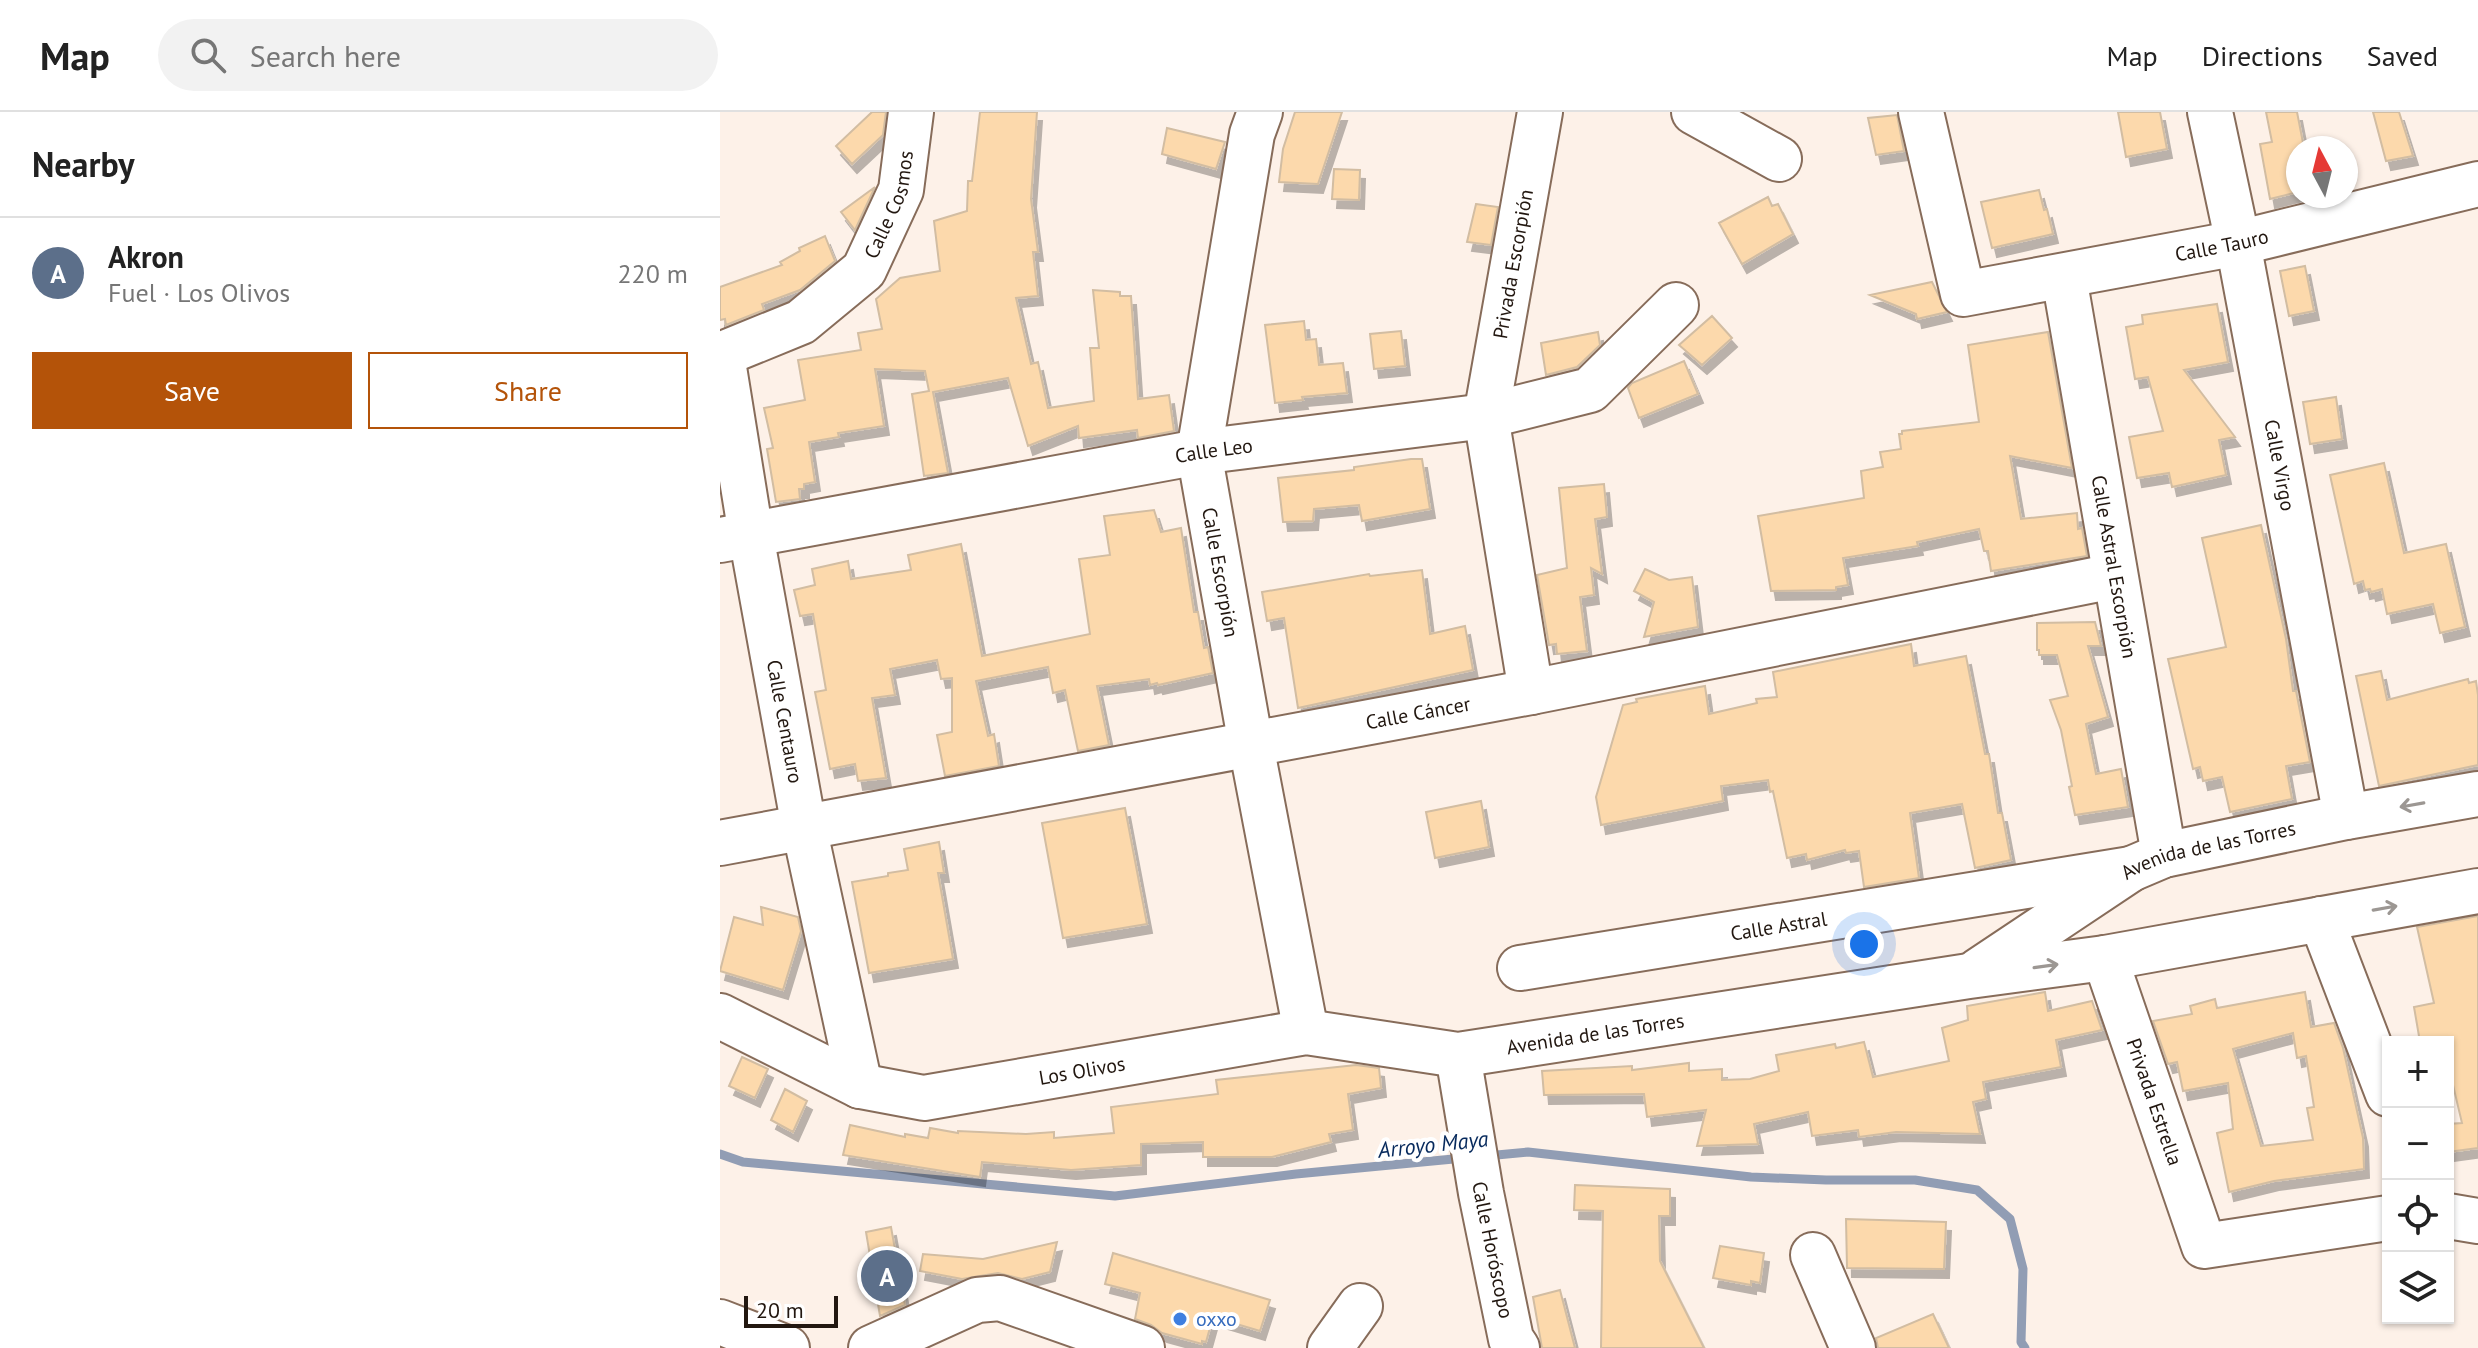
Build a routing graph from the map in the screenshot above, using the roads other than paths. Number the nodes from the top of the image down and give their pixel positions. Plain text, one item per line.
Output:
1 (911, 112) edge
2 (1540, 112) edge
3 (1694, 112) edge
4 (1921, 112) edge
5 (2210, 112) edge
6 (1256, 123) edge
7 (1779, 159) dead end
8 (2478, 184) edge
9 (2238, 243) junction
10 (2064, 277) junction
11 (1676, 305) dead end
12 (721, 355) edge
13 (1486, 416) junction
14 (1199, 452) junction
15 (736, 537) edge
16 (2114, 576) junction
17 (1531, 692) junction
18 (1251, 745) junction
19 (2478, 794) edge
20 (2346, 817) junction
21 (804, 827) junction
22 (720, 843) edge
23 (2148, 862) junction
24 (2478, 891) edge
25 (2321, 919) junction
26 (2105, 958) junction
27 (1520, 968) dead end
28 (1969, 976) junction
29 (720, 1016) edge
30 (1306, 1032) junction
31 (1458, 1055) junction
32 (2382, 1078) edge
33 (860, 1086) junction
34 (2454, 1217) edge
35 (2382, 1219) edge
36 (2478, 1221) edge
37 (1813, 1255) dead end
38 (1360, 1306) dead end
39 (720, 1322) edge
40 (787, 1348) edge
41 (871, 1348) edge
42 (1142, 1348) edge
43 (1330, 1348) edge
44 (1517, 1348) edge
45 (1853, 1348) edge

1 - 12 main road, Calle Cosmos
2 - 13 main road, Privada Escorpión
3 - 7 main road
4 - 10 main road, Calle Tauro
5 - 9 main road, Calle Virgo
6 - 14 main road, Calle Escorpión
8 - 9 main road, Calle Tauro
9 - 10 main road, Calle Tauro
9 - 20 main road, Calle Virgo
10 - 16 main road, Calle Astral Escorpión
11 - 13 main road, Calle Leo
12 - 15 main road, Calle Centauro
13 - 14 main road, Calle Leo
13 - 17 main road
14 - 15 main road, Calle Leo
14 - 18 main road, Calle Escorpión
15 - 21 main road, Calle Centauro
16 - 17 main road, Calle Cáncer
16 - 23 main road, Calle Astral Escorpión
17 - 18 main road, Calle Cáncer
18 - 21 main road, Calle Cáncer
18 - 30 main road, Calle Escorpión
19 -> 20 main road, Avenida de las Torres
20 - 23 main road, Avenida de las Torres
21 - 22 main road, Calle Cáncer
21 - 33 main road, Calle Centauro
23 - 27 main road, Calle Astral
23 - 28 main road, Avenida de las Torres
25 -> 24 main road, Avenida de las Torres
25 - 26 main road, Avenida de las Torres
25 - 32 main road
28 -> 26 main road, Avenida de las Torres
26 - 35 main road, Privada Estrella
28 - 31 main road, Avenida de las Torres
29 - 33 main road, Los Olivos
30 - 31 main road, Los Olivos
30 - 33 main road, Los Olivos
31 - 44 main road, Calle Horóscopo
34 - 36 main road
37 - 45 main road
38 - 43 main road
39 - 40 main road
41 - 42 main road

